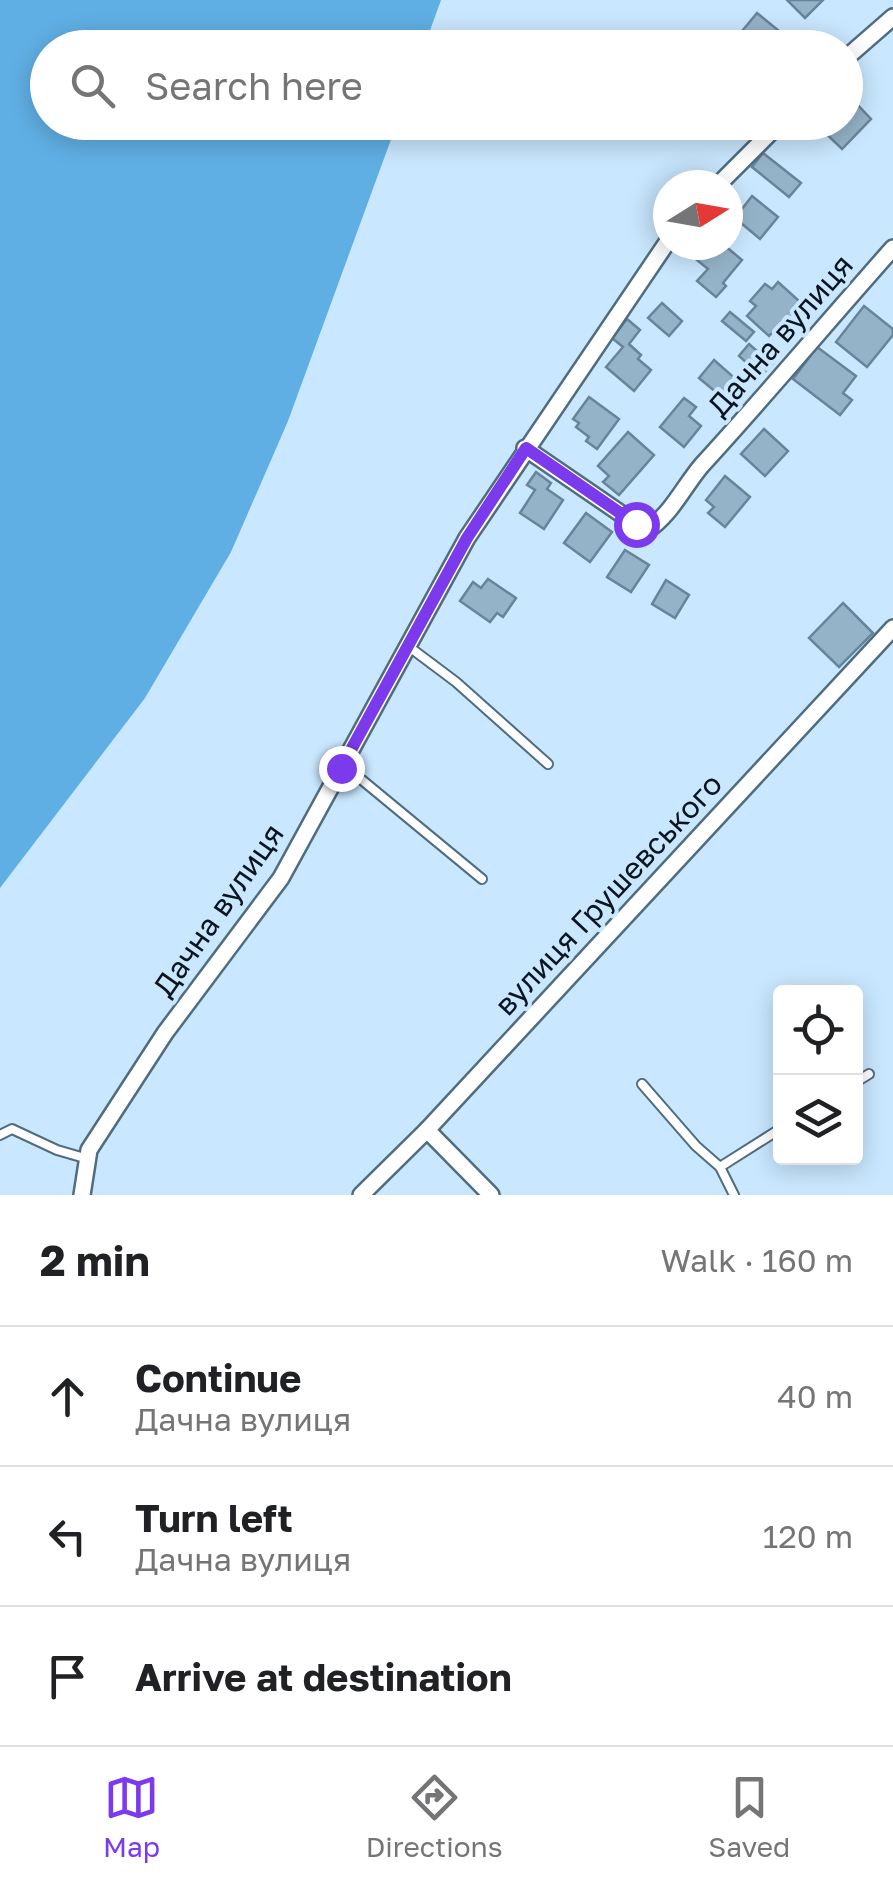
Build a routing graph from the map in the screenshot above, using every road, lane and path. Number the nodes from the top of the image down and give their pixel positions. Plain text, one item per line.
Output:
1 (893, 17) edge
2 (863, 43) edge
3 (763, 140) edge
4 (733, 170) edge
5 (893, 248) edge
6 (655, 260) edge
7 (526, 448) junction
8 (893, 628) edge
9 (408, 646) junction
10 (548, 764) dead end
11 (341, 768) junction
12 (482, 878) dead end
13 (869, 1074) dead end
14 (863, 1078) edge
15 (642, 1084) dead end
16 (426, 1130) junction
17 (773, 1133) edge
18 (0, 1136) edge
19 (88, 1160) junction
20 (720, 1167) junction
21 (82, 1195) edge
22 (361, 1195) edge
23 (492, 1195) edge
24 (734, 1195) edge

1 - 2 street
3 - 4 street
5 - 7 street, Дачна вулиця
6 - 7 street, Дачна вулиця
7 - 9 street, Дачна вулиця
8 - 16 street, вулиця Грушевського
9 - 10 lane
9 - 11 street, Дачна вулиця
11 - 12 lane
11 - 19 street, Дачна вулиця
13 - 14 lane
15 - 20 lane
16 - 22 street, вулиця Грушевського
16 - 23 street
17 - 20 lane
18 - 19 lane
19 - 21 street, Дачна вулиця
20 - 24 lane

